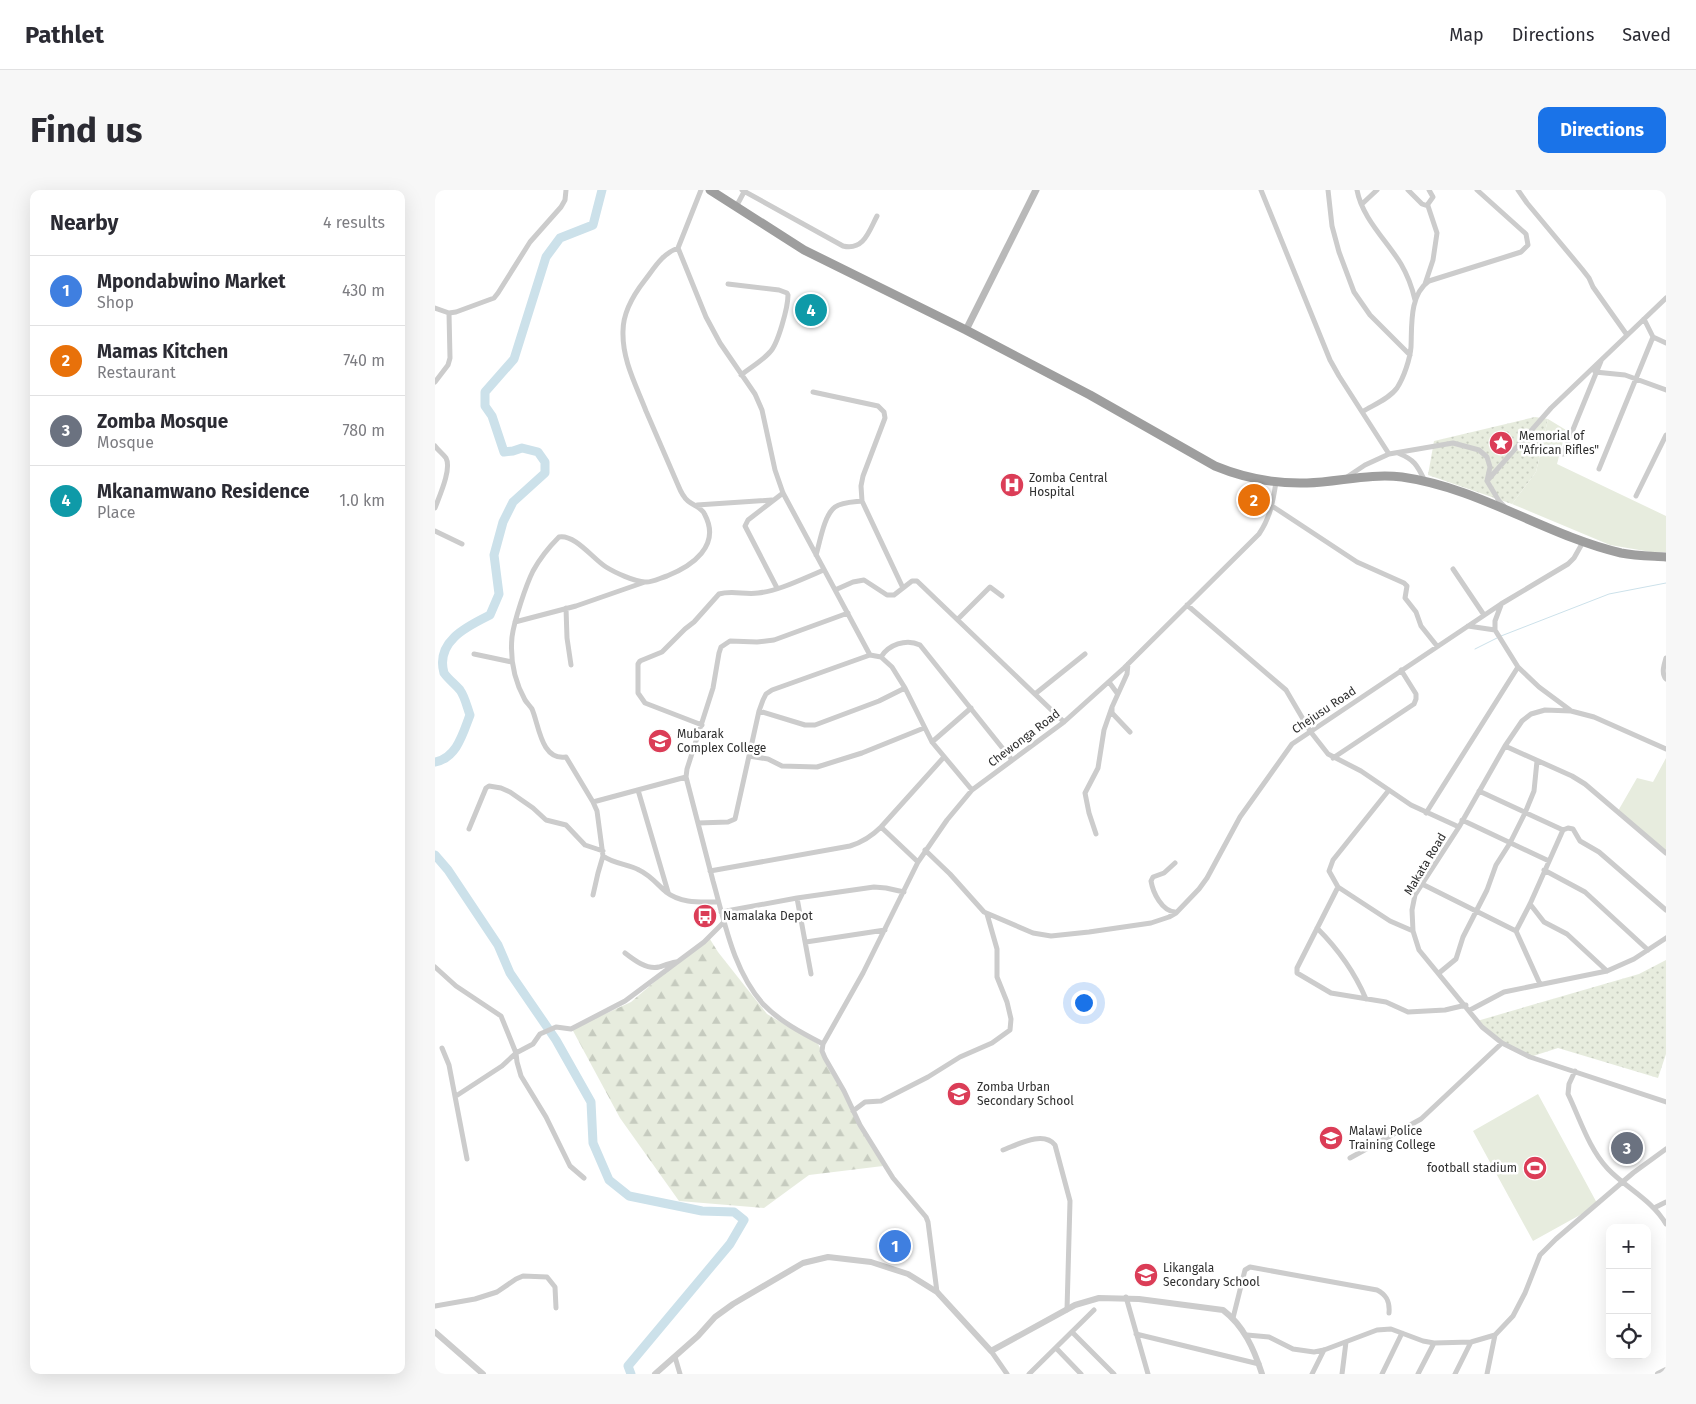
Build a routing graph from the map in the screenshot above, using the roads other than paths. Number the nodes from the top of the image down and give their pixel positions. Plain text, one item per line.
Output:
1 (566, 190) edge
2 (701, 190) edge
3 (710, 190) edge
4 (743, 190) edge
5 (1037, 190) edge
6 (1261, 190) edge
7 (1328, 190) edge
8 (1357, 190) edge
9 (1377, 190) edge
10 (1408, 190) edge
11 (1429, 190) edge
12 (1477, 190) edge
13 (1518, 190) edge
14 (1525, 190) edge
15 (1523, 198) junction
16 (1362, 204) junction
17 (1428, 206) junction
18 (736, 207) junction
19 (877, 216) dead end
20 (678, 248) junction
21 (728, 284) dead end
22 (1425, 284) junction
23 (1666, 298) edge
24 (1416, 301) junction
25 (435, 308) edge
26 (449, 313) junction
27 (1644, 319) junction
28 (966, 330) junction
29 (1627, 335) junction
30 (1653, 337) junction
31 (1666, 343) edge
32 (1410, 355) junction
33 (1602, 358) junction
34 (1587, 372) junction
35 (1597, 372) junction
36 (741, 375) junction
37 (1636, 378) junction
38 (435, 382) edge
39 (1666, 390) edge
40 (813, 392) dead end
41 (1362, 412) junction
42 (1666, 434) edge
43 (435, 446) edge
44 (1397, 453) junction
45 (1389, 454) junction
46 (1563, 454) dead end
47 (1599, 469) dead end
48 (1345, 478) junction
49 (1425, 481) junction
50 (1487, 481) junction
51 (1276, 482) junction
52 (783, 493) junction
53 (1636, 496) dead end
54 (772, 500) junction
55 (862, 501) junction
56 (696, 506) junction
57 (1272, 506) junction
58 (435, 508) edge
59 (1509, 510) junction
60 (435, 531) edge
61 (1583, 542) junction
62 (462, 544) dead end
63 (816, 556) junction
64 (1666, 557) edge
65 (1453, 569) dead end
66 (824, 570) junction
67 (645, 582) junction
68 (777, 588) junction
69 (903, 588) junction
70 (835, 590) junction
71 (1002, 596) dead end
72 (1501, 604) junction
73 (1187, 605) junction
74 (566, 608) junction
75 (848, 614) junction
76 (1484, 615) junction
77 (958, 619) junction
78 (515, 622) junction
79 (1467, 626) junction
80 (1495, 630) junction
81 (1437, 646) junction
82 (474, 654) dead end
83 (1085, 654) dead end
84 (869, 655) junction
85 (881, 657) junction
86 (1666, 658) edge
87 (512, 662) junction
88 (1129, 664) junction
89 (571, 665) dead end
90 (1518, 667) junction
91 (1401, 670) junction
92 (1666, 679) edge
93 (1109, 682) junction
94 (905, 688) junction
95 (1117, 693) junction
96 (1035, 694) junction
97 (971, 708) junction
98 (1112, 708) junction
99 (759, 711) junction
100 (1571, 711) junction
101 (1063, 722) junction
102 (702, 725) junction
103 (924, 728) junction
104 (1310, 730) junction
105 (1130, 732) dead end
106 (932, 742) junction
107 (1505, 746) junction
108 (1666, 749) edge
109 (749, 756) junction
110 (944, 757) junction
111 (1333, 758) junction
112 (1012, 760) junction
113 (1537, 761) junction
114 (686, 777) junction
115 (638, 790) junction
116 (972, 790) junction
117 (1389, 790) junction
118 (1479, 791) junction
119 (593, 802) junction
120 (1426, 812) junction
121 (1525, 813) junction
122 (1462, 820) junction
123 (698, 824) junction
124 (881, 827) junction
125 (1459, 827) junction
126 (469, 829) dead end
127 (1563, 830) junction
128 (1096, 834) dead end
129 (1510, 843) junction
130 (925, 850) junction
131 (603, 853) junction
132 (1666, 853) edge
133 (1549, 861) junction
134 (918, 862) junction
135 (1175, 864) dead end
136 (1544, 870) junction
137 (710, 871) junction
138 (1422, 884) junction
139 (1338, 887) junction
140 (667, 892) junction
141 (904, 892) junction
142 (593, 896) dead end
143 (797, 898) junction
144 (718, 902) junction
145 (1530, 904) junction
146 (1666, 910) edge
147 (1476, 911) junction
148 (721, 912) junction
149 (1176, 912) junction
150 (987, 914) junction
151 (723, 923) junction
152 (1317, 928) junction
153 (885, 930) junction
154 (1413, 931) junction
155 (1516, 931) junction
156 (1666, 938) edge
157 (806, 942) junction
158 (1648, 950) junction
159 (625, 953) dead end
160 (679, 962) junction
161 (435, 967) edge
162 (1607, 971) junction
163 (1439, 973) junction
164 (811, 974) dead end
165 (1540, 984) junction
166 (1366, 999) junction
167 (1465, 1005) junction
168 (1470, 1010) junction
169 (823, 1044) junction
170 (1501, 1044) junction
171 (442, 1048) dead end
172 (516, 1054) junction
173 (1575, 1071) junction
174 (456, 1096) junction
175 (1666, 1102) edge
176 (853, 1110) junction
177 (1666, 1149) edge
178 (1003, 1150) dead end
179 (1349, 1158) dead end
180 (467, 1159) dead end
181 (584, 1178) dead end
182 (1624, 1182) junction
183 (1666, 1202) edge
184 (1654, 1208) junction
185 (1666, 1224) edge
186 (937, 1292) junction
187 (1126, 1297) junction
188 (435, 1306) edge
189 (556, 1308) dead end
190 (1067, 1310) junction
191 (1095, 1310) dead end
192 (1389, 1313) dead end
193 (1233, 1318) junction
194 (435, 1332) edge
195 (1072, 1332) junction
196 (1402, 1333) junction
197 (1136, 1334) junction
198 (1247, 1335) junction
199 (1495, 1335) junction
200 (1346, 1342) junction
201 (1471, 1342) junction
202 (1434, 1343) junction
203 (1055, 1348) junction
204 (991, 1350) junction
205 (1324, 1350) junction
206 (675, 1357) junction
207 (1259, 1364) junction
208 (1666, 1370) edge
209 (1007, 1372) edge
210 (483, 1374) edge
211 (655, 1374) edge
212 (679, 1374) edge
213 (1029, 1374) edge
214 (1080, 1374) edge
215 (1114, 1374) edge
216 (1148, 1374) edge
217 (1262, 1374) edge
218 (1312, 1374) edge
219 (1343, 1374) edge
220 (1382, 1374) edge
221 (1418, 1374) edge
222 (1455, 1374) edge
223 (1487, 1374) edge
224 (1658, 1374) edge

1 - 26 street
2 - 20 street
3 - 18 highway
4 - 18 street
4 - 19 street
5 - 28 main road
6 - 41 street
7 - 32 street
8 - 16 street
9 - 16 street
10 - 17 street
11 - 17 street
12 - 22 street
13 - 15 street
14 - 15 street
15 - 29 street
16 - 24 street
17 - 22 street
18 - 28 highway
20 - 36 street
20 - 56 street
21 - 36 street
22 - 24 street
23 - 27 street
24 - 32 street
25 - 26 street
26 - 38 street
27 - 29 street
27 - 30 street
28 - 51 highway
29 - 33 street
30 - 31 street
30 - 37 street
32 - 41 street
33 - 34 street
33 - 35 street
34 - 35 street
34 - 50 street
35 - 37 street
35 - 46 street
36 - 52 street
37 - 39 street
37 - 47 street
40 - 55 street
41 - 45 street
42 - 53 street
43 - 58 street
44 - 45 street
44 - 49 street
44 - 50 street
45 - 48 street
48 - 49 highway
48 - 51 highway
49 - 59 highway
50 - 59 street
51 - 57 street, Chewonga Road
52 - 54 street
52 - 63 street
54 - 56 street
54 - 68 street
55 - 63 street
55 - 69 street
56 - 67 street
57 - 73 street, Chewonga Road
57 - 81 street
59 - 61 highway
60 - 62 street
61 - 64 highway
61 - 72 street, Chejusu Road
63 - 66 street
65 - 76 street
66 - 68 street
66 - 70 street
67 - 74 street
67 - 78 street
68 - 102 street
69 - 70 street
69 - 77 street
70 - 75 street
71 - 77 street
72 - 76 street, Chejusu Road
72 - 80 street
73 - 88 street, Chewonga Road
73 - 104 street
74 - 78 street
74 - 89 street
75 - 84 street
75 - 102 street
76 - 79 street, Chejusu Road
77 - 96 street
78 - 87 street
79 - 80 street
79 - 81 street, Chejusu Road
80 - 90 street
81 - 91 street, Chejusu Road
82 - 87 street
83 - 96 street
84 - 85 street
84 - 99 street
85 - 94 street
85 - 97 street
86 - 92 street
87 - 119 street
88 - 93 street, Chewonga Road
88 - 95 street
90 - 100 street
90 - 120 street
91 - 104 street, Chejusu Road
91 - 111 street
93 - 95 street
93 - 101 street, Chewonga Road
94 - 99 street
94 - 103 street
95 - 98 street
96 - 101 street
97 - 106 street
97 - 112 street
98 - 105 street
98 - 128 street
99 - 109 street
100 - 107 street, Makata Road
100 - 108 street, Makata Road
101 - 112 street, Chewonga Road
102 - 114 street
103 - 106 street
103 - 109 street
104 - 111 street
104 - 149 street, Chejusu Road
106 - 110 street
107 - 113 street
107 - 118 street, Makata Road
109 - 123 street
110 - 116 street
110 - 124 street
111 - 117 street
112 - 116 street, Chewonga Road
113 - 121 street
113 - 132 street
114 - 115 street
114 - 123 street
115 - 119 street
115 - 140 street
116 - 130 street, Chewonga Road
117 - 120 street
117 - 139 street
118 - 121 street
118 - 122 street, Makata Road
119 - 131 street
120 - 125 street
121 - 127 street
121 - 129 street
122 - 125 street, Makata Road
122 - 129 street
123 - 137 street
124 - 134 street
124 - 137 street
125 - 138 street, Makata Road
126 - 131 street
127 - 133 street
127 - 146 street
129 - 133 street
129 - 147 street
130 - 134 street, Chewonga Road
130 - 150 street
131 - 140 street
131 - 142 street
133 - 136 street
134 - 141 street, Chewonga Road
135 - 149 street
136 - 145 street
136 - 158 street
137 - 144 street
138 - 147 street
138 - 154 street, Makata Road
139 - 152 street
139 - 154 street
140 - 144 street
141 - 143 street
141 - 153 street, Chewonga Road
143 - 148 street
143 - 157 street
144 - 148 street
145 - 155 street
145 - 162 street
147 - 155 street
147 - 163 street
148 - 151 street
149 - 150 street, Chejusu Road
150 - 176 street
151 - 160 street
151 - 169 street
152 - 166 street
152 - 166 street
153 - 157 street
153 - 169 street, Chewonga Road
154 - 163 street, Makata Road
155 - 165 street
156 - 158 street
157 - 164 street
158 - 162 street
159 - 160 street
160 - 172 street
161 - 172 street
162 - 165 street
163 - 167 street, Makata Road
165 - 168 street
166 - 167 street
167 - 168 street, Makata Road
168 - 170 street, Makata Road
169 - 176 street
170 - 173 street, Makata Road
170 - 179 street
171 - 174 street
172 - 174 street
172 - 181 street
173 - 175 street, Makata Road
173 - 182 street
174 - 180 street
176 - 186 street
177 - 182 street
178 - 190 street
182 - 184 street
182 - 199 street
183 - 184 street
184 - 185 street
186 - 204 street
186 - 206 street
187 - 190 street
187 - 193 street
187 - 197 street
188 - 189 street
190 - 204 street
191 - 195 street
192 - 193 street
193 - 198 street
194 - 210 street
195 - 203 street
195 - 215 street
196 - 200 street
196 - 202 street
196 - 220 street
197 - 207 street
197 - 216 street
198 - 205 street
198 - 207 street
199 - 201 street
199 - 223 street
200 - 205 street
200 - 219 street
201 - 202 street
201 - 222 street
202 - 221 street
203 - 213 street
203 - 214 street
204 - 209 street
205 - 218 street
206 - 211 street
206 - 212 street
207 - 217 street
208 - 224 street

